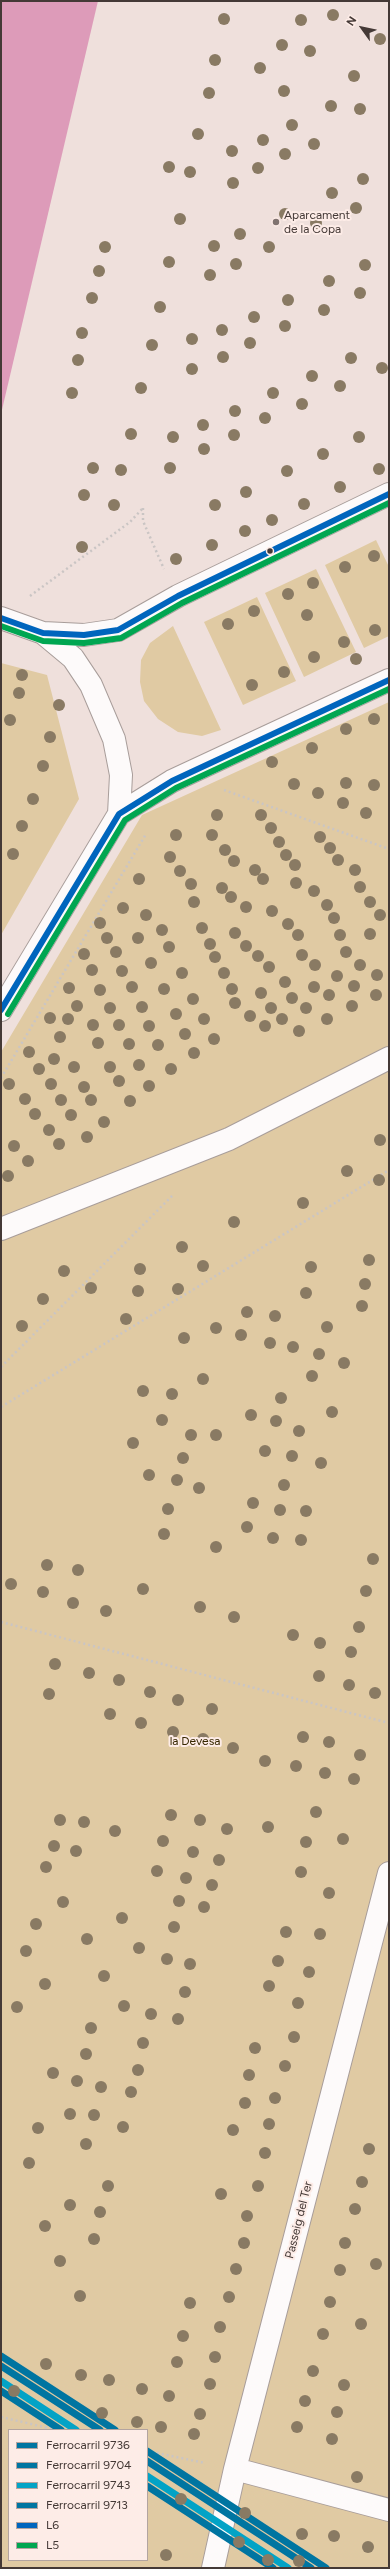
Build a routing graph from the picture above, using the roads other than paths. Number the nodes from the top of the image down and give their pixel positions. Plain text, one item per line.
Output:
1 (389, 494) edge
2 (1, 618) edge
3 (43, 633) junction
4 (389, 680) edge
5 (119, 814) junction
6 (1, 1010) edge
7 (389, 1058) edge
8 (1, 1229) edge
9 (389, 1873) edge
10 (235, 2469) junction
11 (389, 2510) edge
12 (213, 2568) edge

1 - 3 street
2 - 3 street
3 - 5 street
4 - 5 street
5 - 6 street
7 - 8 street
9 - 10 street, Passeig del Ter
10 - 11 street
10 - 12 street, Passeig del Ter

